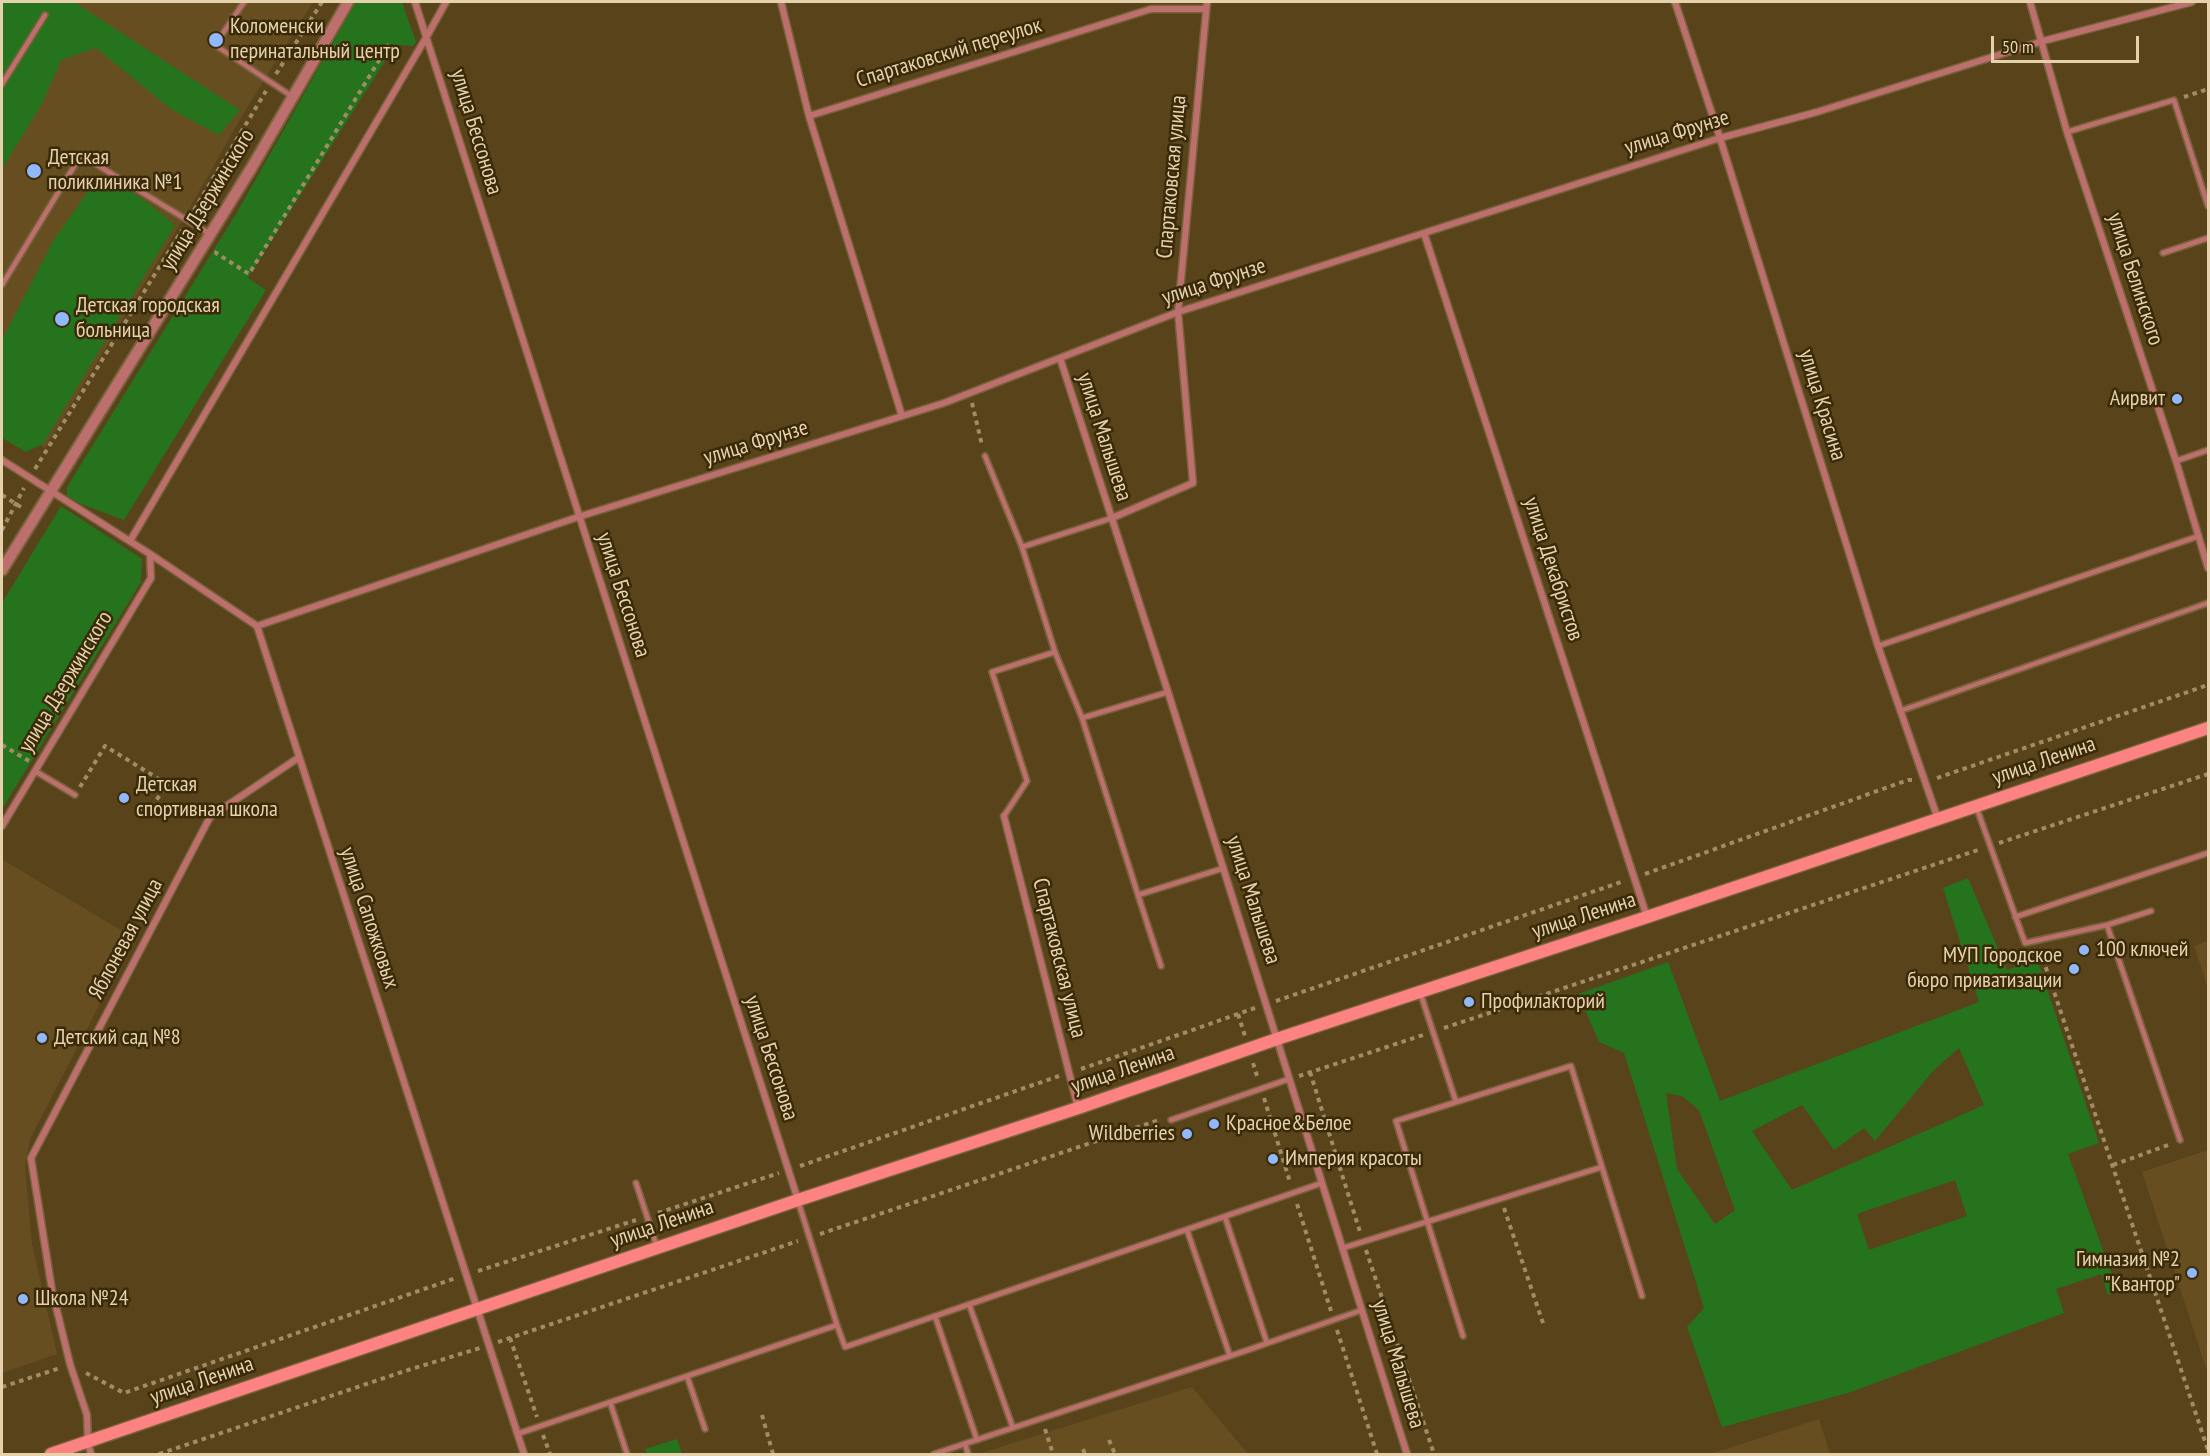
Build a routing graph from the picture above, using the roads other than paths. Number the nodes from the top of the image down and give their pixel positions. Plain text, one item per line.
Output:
1 (244, 2) edge
2 (348, 2) edge
3 (415, 2) edge
4 (446, 2) edge
5 (781, 2) edge
6 (1207, 2) edge
7 (1675, 2) edge
8 (2030, 2) edge
9 (2192, 2) edge
10 (1206, 9) junction
11 (45, 15) dead end
12 (427, 36) junction
13 (2043, 41) junction
14 (2, 84) edge
15 (293, 97) junction
16 (809, 116) junction
17 (2067, 132) junction
18 (1720, 138) junction
19 (2208, 206) edge
20 (1424, 233) junction
21 (210, 234) junction
22 (2208, 238) edge
23 (2163, 253) dead end
24 (2, 285) edge
25 (1178, 312) junction
26 (1060, 358) junction
27 (902, 416) junction
28 (2208, 450) edge
29 (985, 456) road end
30 (2, 460) edge
31 (2176, 461) junction
32 (52, 491) junction
33 (579, 517) junction
34 (1112, 518) junction
35 (2199, 536) junction
36 (130, 542) junction
37 (1022, 547) junction
38 (150, 554) junction
39 (2208, 568) edge
40 (2, 570) edge
41 (2208, 603) edge
42 (257, 626) junction
43 (1878, 646) junction
44 (1055, 652) junction
45 (1168, 692) junction
46 (1900, 711) junction
47 (1082, 718) junction
48 (2208, 728) edge
49 (298, 758) junction
50 (37, 769) junction
51 (75, 795) road end
52 (1976, 806) junction
53 (1004, 816) joint
54 (1938, 819) junction
55 (2, 826) edge
56 (2208, 853) edge
57 (1224, 868) junction
58 (1138, 895) junction
59 (2151, 911) dead end
60 (1647, 917) junction
61 (2015, 917) junction
62 (2107, 925) junction
63 (1161, 966) dead end
64 (1420, 992) junction
65 (1277, 1039) junction
66 (1290, 1079) junction
67 (1456, 1102) junction
68 (1078, 1108) junction
69 (1171, 1120) road end
70 (2180, 1140) road end
71 (1602, 1167) junction
72 (636, 1183) dead end
73 (1322, 1183) junction
74 (798, 1200) junction
75 (1225, 1217) junction
76 (1427, 1222) junction
77 (1187, 1230) junction
78 (657, 1247) junction
79 (1343, 1248) junction
80 (1642, 1296) dead end
81 (969, 1304) junction
82 (475, 1309) junction
83 (1362, 1310) junction
84 (935, 1316) junction
85 (837, 1325) junction
86 (1463, 1336) dead end
87 (1267, 1343) junction
88 (1230, 1356) junction
89 (687, 1376) junction
90 (610, 1402) junction
91 (1013, 1428) junction
92 (705, 1429) dead end
93 (517, 1434) junction
94 (977, 1440) junction
95 (966, 1444) junction
96 (89, 1449) edge
97 (51, 1455) edge
98 (524, 1455) edge
99 (627, 1455) edge
100 (934, 1455) edge
101 (968, 1455) edge
102 (1407, 1455) edge

1 - 15 lane
2 - 15 street, улица Дзержинского
3 - 12 street, улица Бессонова
4 - 12 street
5 - 16 street
6 - 10 street, Спартаковская улица
7 - 18 street, улица Красина
8 - 13 street, улица Белинского
9 - 13 street, улица Фрунзе
10 - 16 street, Спартаковский переулок
10 - 25 street, Спартаковская улица
11 - 14 lane
12 - 33 street, улица Бессонова
12 - 36 street
13 - 17 street, улица Белинского
13 - 18 street, улица Фрунзе
15 - 21 street, улица Дзержинского
16 - 27 street
17 - 19 lane
17 - 31 street, улица Белинского
18 - 20 street, улица Фрунзе
18 - 43 street, улица Красина
20 - 25 street, улица Фрунзе
20 - 60 street, улица Декабристов
21 - 24 lane
21 - 32 street, улица Дзержинского
22 - 23 lane
25 - 26 street, улица Фрунзе
25 - 34 street, Спартаковская улица
26 - 27 street, улица Фрунзе
26 - 34 street, улица Малышева
27 - 33 street, улица Фрунзе
28 - 31 lane
29 - 37 lane
30 - 32 street
31 - 35 street, улица Белинского
32 - 36 street
32 - 40 street, улица Дзержинского
33 - 42 street, улица Фрунзе
33 - 74 street, улица Бессонова
34 - 37 lane
34 - 45 street, улица Малышева
35 - 39 street, улица Белинского
35 - 43 lane
36 - 38 street
37 - 44 lane
38 - 42 street
38 - 50 street, улица Дзержинского
41 - 46 lane
42 - 49 street, улица Сапожковых
43 - 46 street, улица Красина
44 - 47 lane
44 - 53 lane
45 - 47 lane
45 - 57 street, улица Малышева
46 - 54 street, улица Красина
47 - 58 lane
48 - 52 main road, улица Ленина
49 - 82 street, улица Сапожковых
49 - 96 street, Яблоневая улица
50 - 51 lane
50 - 55 street, улица Дзержинского
52 - 54 main road, улица Ленина
52 - 61 lane
53 - 68 street, Спартаковская улица
54 - 60 main road, улица Ленина
56 - 61 lane
57 - 58 lane
57 - 65 street, улица Малышева
58 - 63 lane
59 - 62 lane
60 - 64 main road, улица Ленина
61 - 62 lane
62 - 70 lane
64 - 65 main road, улица Ленина
64 - 67 lane
65 - 66 street, улица Малышева
65 - 68 main road, улица Ленина
66 - 69 lane
66 - 73 street, улица Малышева
67 - 71 lane
67 - 76 lane
68 - 74 main road, улица Ленина
71 - 76 lane
71 - 80 lane
72 - 78 lane
73 - 75 lane
73 - 79 street, улица Малышева
74 - 78 main road, улица Ленина
74 - 85 lane
75 - 77 lane
75 - 87 lane
76 - 79 lane
76 - 86 lane
77 - 81 lane
77 - 88 lane
78 - 82 main road, улица Ленина
79 - 83 street, улица Малышева
81 - 84 lane
81 - 91 lane
82 - 93 street, улица Сапожковых
82 - 96 main road, улица Ленина
83 - 87 lane
83 - 102 street, улица Малышева
84 - 85 lane
84 - 94 lane
85 - 89 lane
87 - 88 lane
88 - 91 lane
89 - 90 lane
89 - 92 lane
90 - 93 lane
90 - 99 lane
91 - 94 lane
93 - 98 street, улица Сапожковых
94 - 95 lane
95 - 100 lane
95 - 101 lane
96 - 97 main road, улица Ленина

